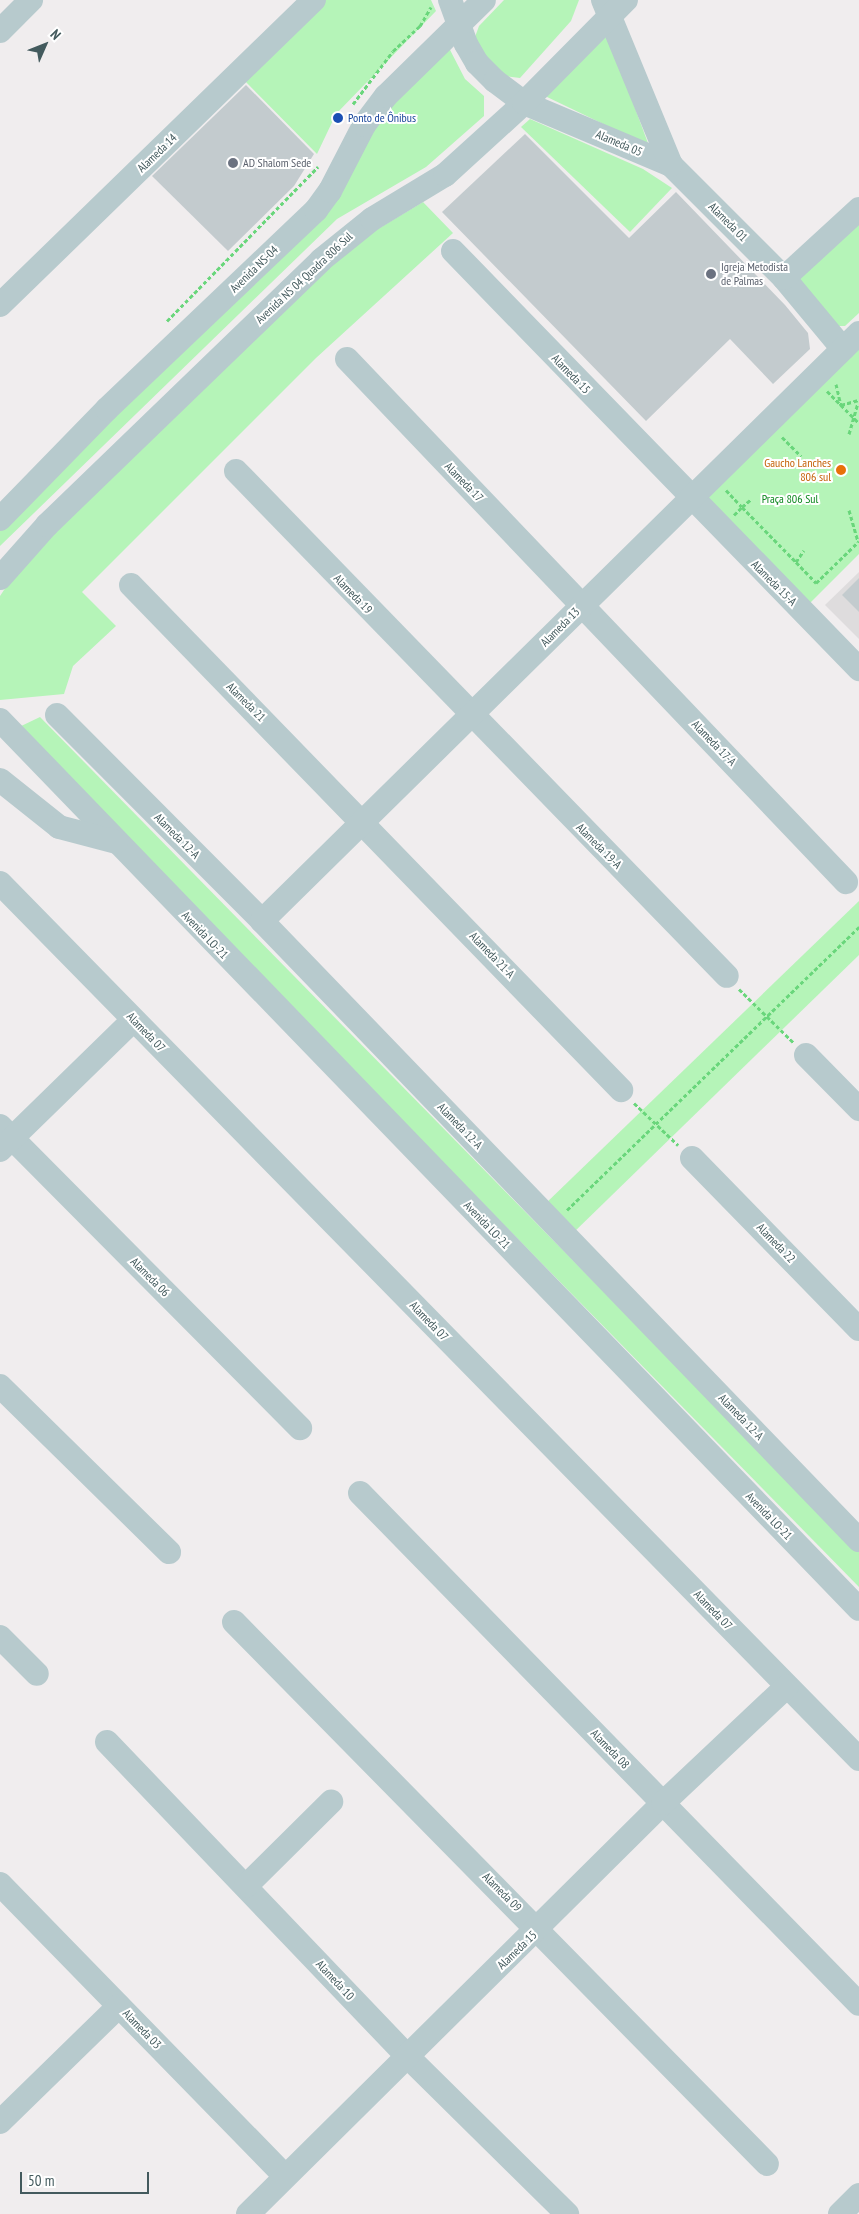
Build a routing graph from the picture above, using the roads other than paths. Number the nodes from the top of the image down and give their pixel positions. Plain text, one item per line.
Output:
1 (31, 0) edge
2 (314, 0) edge
3 (450, 0) edge
4 (484, 0) edge
5 (614, 5) edge
6 (459, 24) junction
7 (0, 31) edge
8 (524, 103) junction
9 (671, 165) junction
10 (859, 209) edge
11 (453, 251) dead end
12 (784, 278) junction
13 (0, 305) edge
14 (851, 341) edge
15 (347, 360) dead end
16 (236, 471) dead end
17 (689, 497) junction
18 (0, 519) edge
19 (0, 578) edge
20 (130, 585) dead end
21 (582, 605) junction
22 (859, 669) edge
23 (57, 715) dead end
24 (470, 716) junction
25 (0, 720) edge
26 (0, 780) edge
27 (362, 820) junction
28 (116, 842) junction
29 (846, 882) dead end
30 (0, 883) edge
31 (262, 921) junction
32 (727, 976) road end
33 (133, 1020) junction
34 (806, 1055) road end
35 (621, 1090) road end
36 (859, 1109) edge
37 (4, 1138) edge
38 (692, 1158) road end
39 (859, 1329) edge
40 (0, 1386) edge
41 (300, 1428) dead end
42 (360, 1493) dead end
43 (859, 1540) edge
44 (169, 1552) dead end
45 (859, 1609) edge
46 (234, 1622) dead end
47 (0, 1637) edge
48 (37, 1674) dead end
49 (787, 1686) junction
50 (107, 1742) dead end
51 (859, 1759) edge
52 (330, 1802) dead end
53 (663, 1803) junction
54 (0, 1884) edge
55 (246, 1886) junction
56 (538, 1929) junction
57 (859, 2004) edge
58 (119, 2006) junction
59 (408, 2056) junction
60 (0, 2122) edge
61 (766, 2164) dead end
62 (284, 2176) junction
63 (859, 2195) edge
64 (248, 2214) edge
65 (567, 2214) edge
66 (840, 2214) edge

1 - 7 street
2 - 13 street, Alameda 14
3 - 6 street, Alameda 05
4 - 6 street, Avenida NS-04
5 - 8 street, Avenida NS 04 Quadra 806 Sul
5 - 9 street, Alameda 05
6 - 8 street, Alameda 05
6 - 18 street, Avenida NS-04
8 - 9 street, Alameda 05
8 - 19 street, Avenida NS 04 Quadra 806 Sul
9 - 12 street, Alameda 01
10 - 12 street
11 - 17 street, Alameda 15
12 - 14 street, Alameda 01
14 - 17 street, Alameda 13
15 - 21 street, Alameda 17
16 - 24 street, Alameda 19
17 - 21 street, Alameda 13
17 - 22 street, Alameda 15-A
20 - 27 street, Alameda 21
21 - 24 street, Alameda 13
21 - 29 street, Alameda 17-A
23 - 31 street, Alameda 12-A
24 - 27 street, Alameda 13
24 - 32 street, Alameda 19-A
25 - 28 street, Avenida LO-21
26 - 28 street
27 - 31 street, Alameda 13
27 - 35 street, Alameda 21-A
28 - 45 street, Avenida LO-21
30 - 33 street, Alameda 07
31 - 43 street, Alameda 12-A
33 - 37 street
33 - 49 street, Alameda 07
34 - 36 street
37 - 41 street, Alameda 06
38 - 39 street, Alameda 22
40 - 44 street
42 - 53 street, Alameda 08
46 - 56 street, Alameda 09
47 - 48 street
49 - 51 street, Alameda 07
49 - 53 street, Alameda 15
50 - 55 street, Alameda 10
52 - 55 street
53 - 56 street, Alameda 15
53 - 57 street, Alameda 08
54 - 58 street, Alameda 03
55 - 59 street, Alameda 10
56 - 59 street, Alameda 15
56 - 61 street, Alameda 09
58 - 60 street
58 - 62 street, Alameda 03
59 - 62 street, Alameda 15
59 - 65 street, Alameda 10
62 - 64 street, Alameda 15
63 - 66 street

